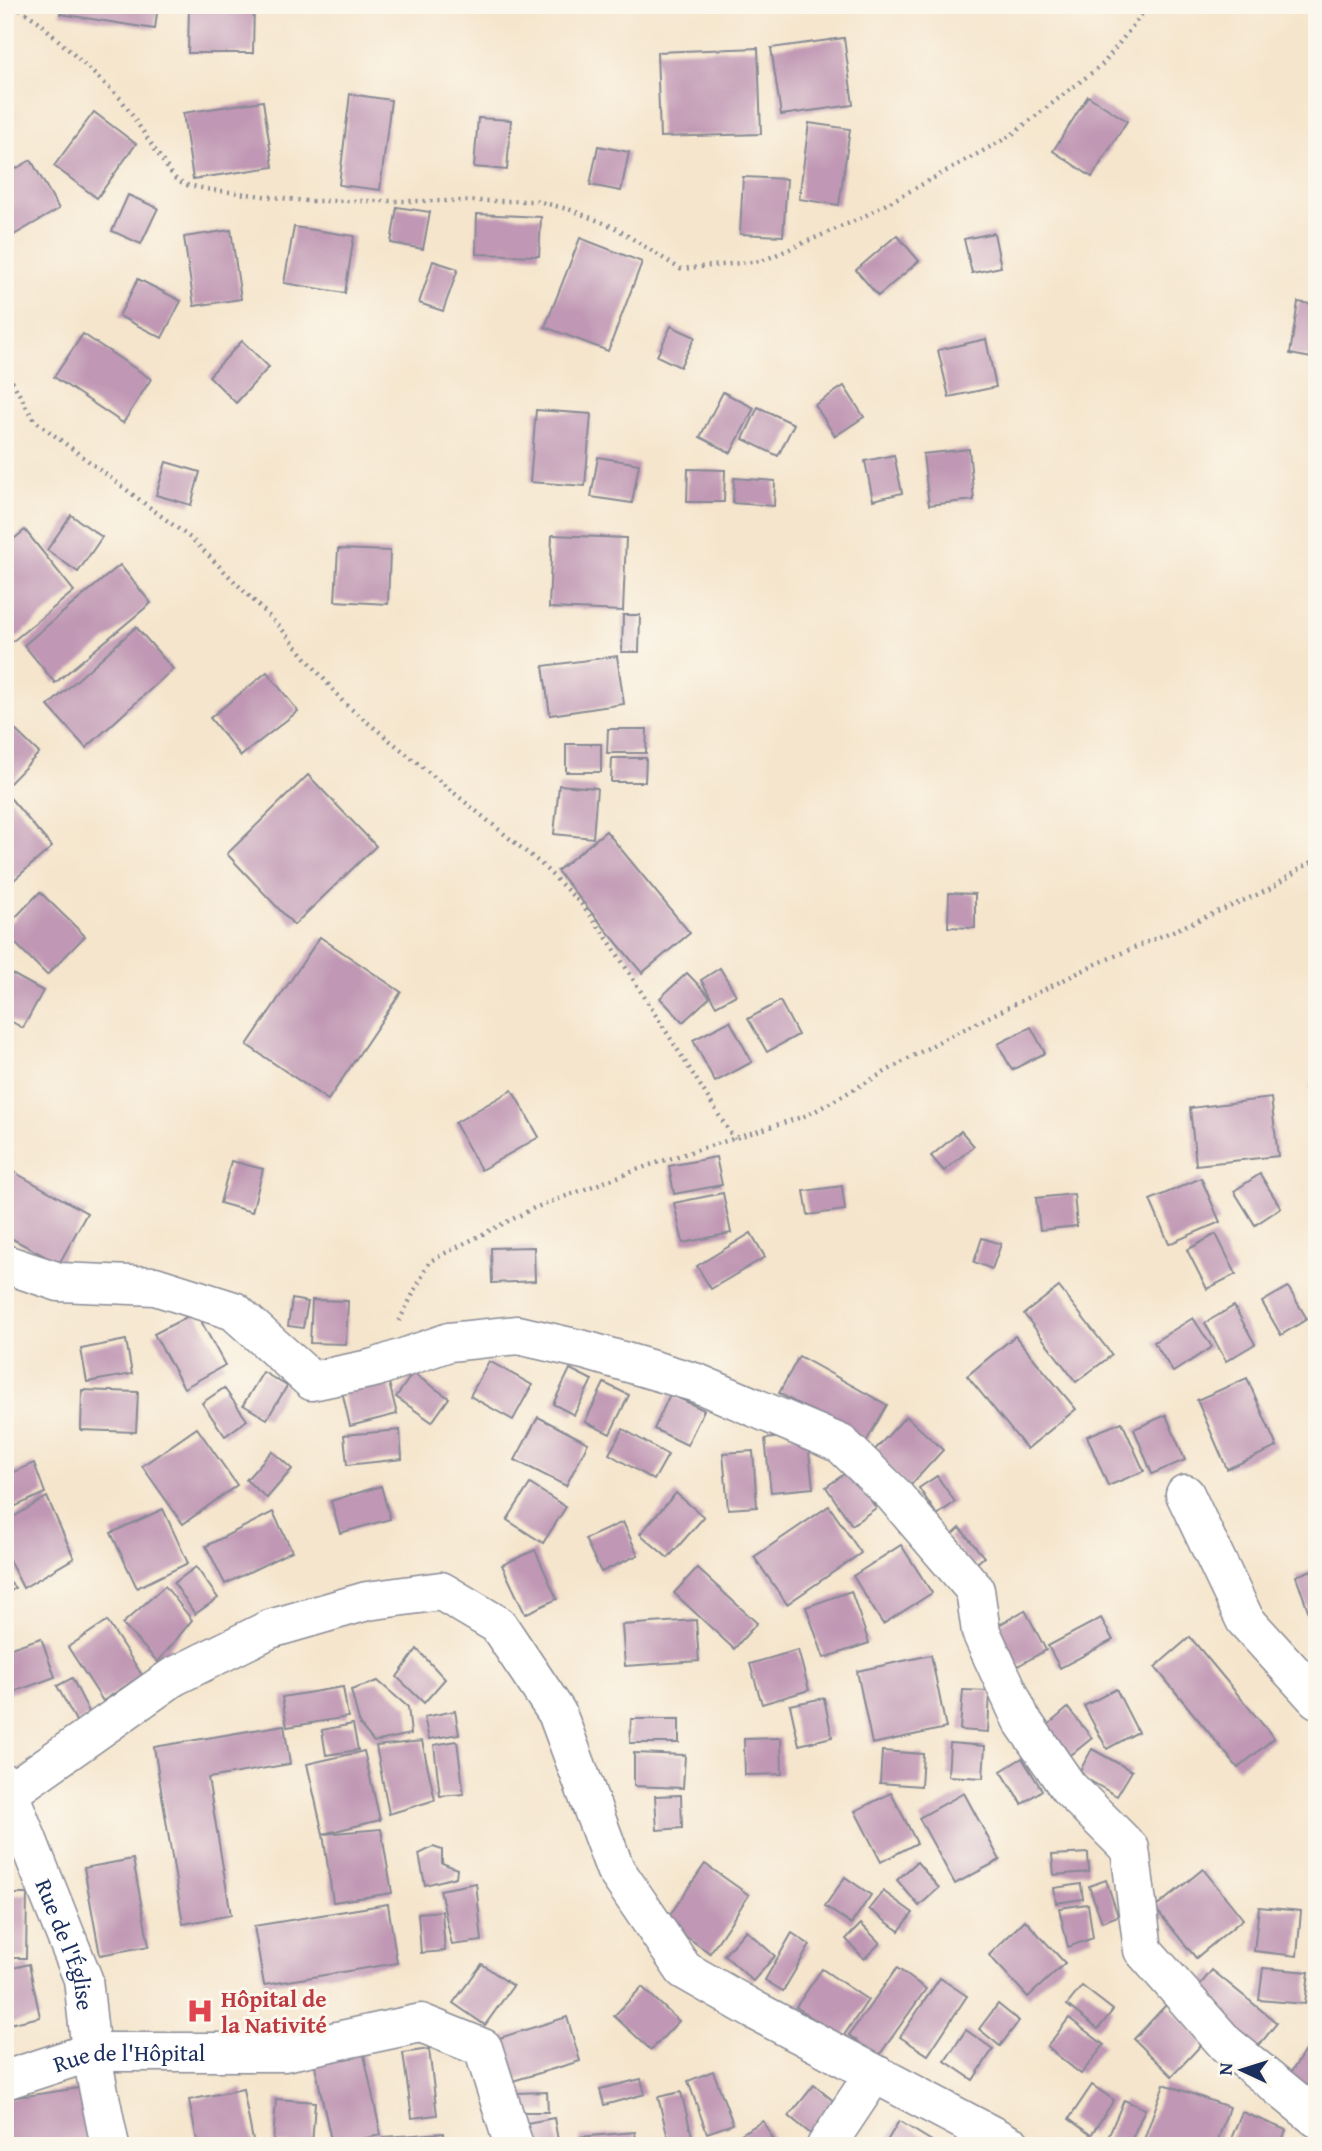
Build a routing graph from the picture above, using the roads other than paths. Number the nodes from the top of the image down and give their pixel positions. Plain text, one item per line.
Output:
1 (5, 1264) edge
2 (1185, 1494) dead end
3 (1317, 1699) edge
4 (7, 1787) edge
5 (91, 2052) junction
6 (874, 2074) junction
7 (5, 2080) edge
8 (1317, 2118) edge
9 (110, 2146) edge
10 (514, 2146) edge
11 (826, 2146) edge
12 (1012, 2146) edge

1 - 8 street
2 - 3 street
4 - 5 street, Rue de l'Église
4 - 6 street
5 - 7 street, Rue de l'Hôpital
5 - 9 street, Rue de l'Église
5 - 10 street, Rue de l'Hôpital
6 - 11 street
6 - 12 street

